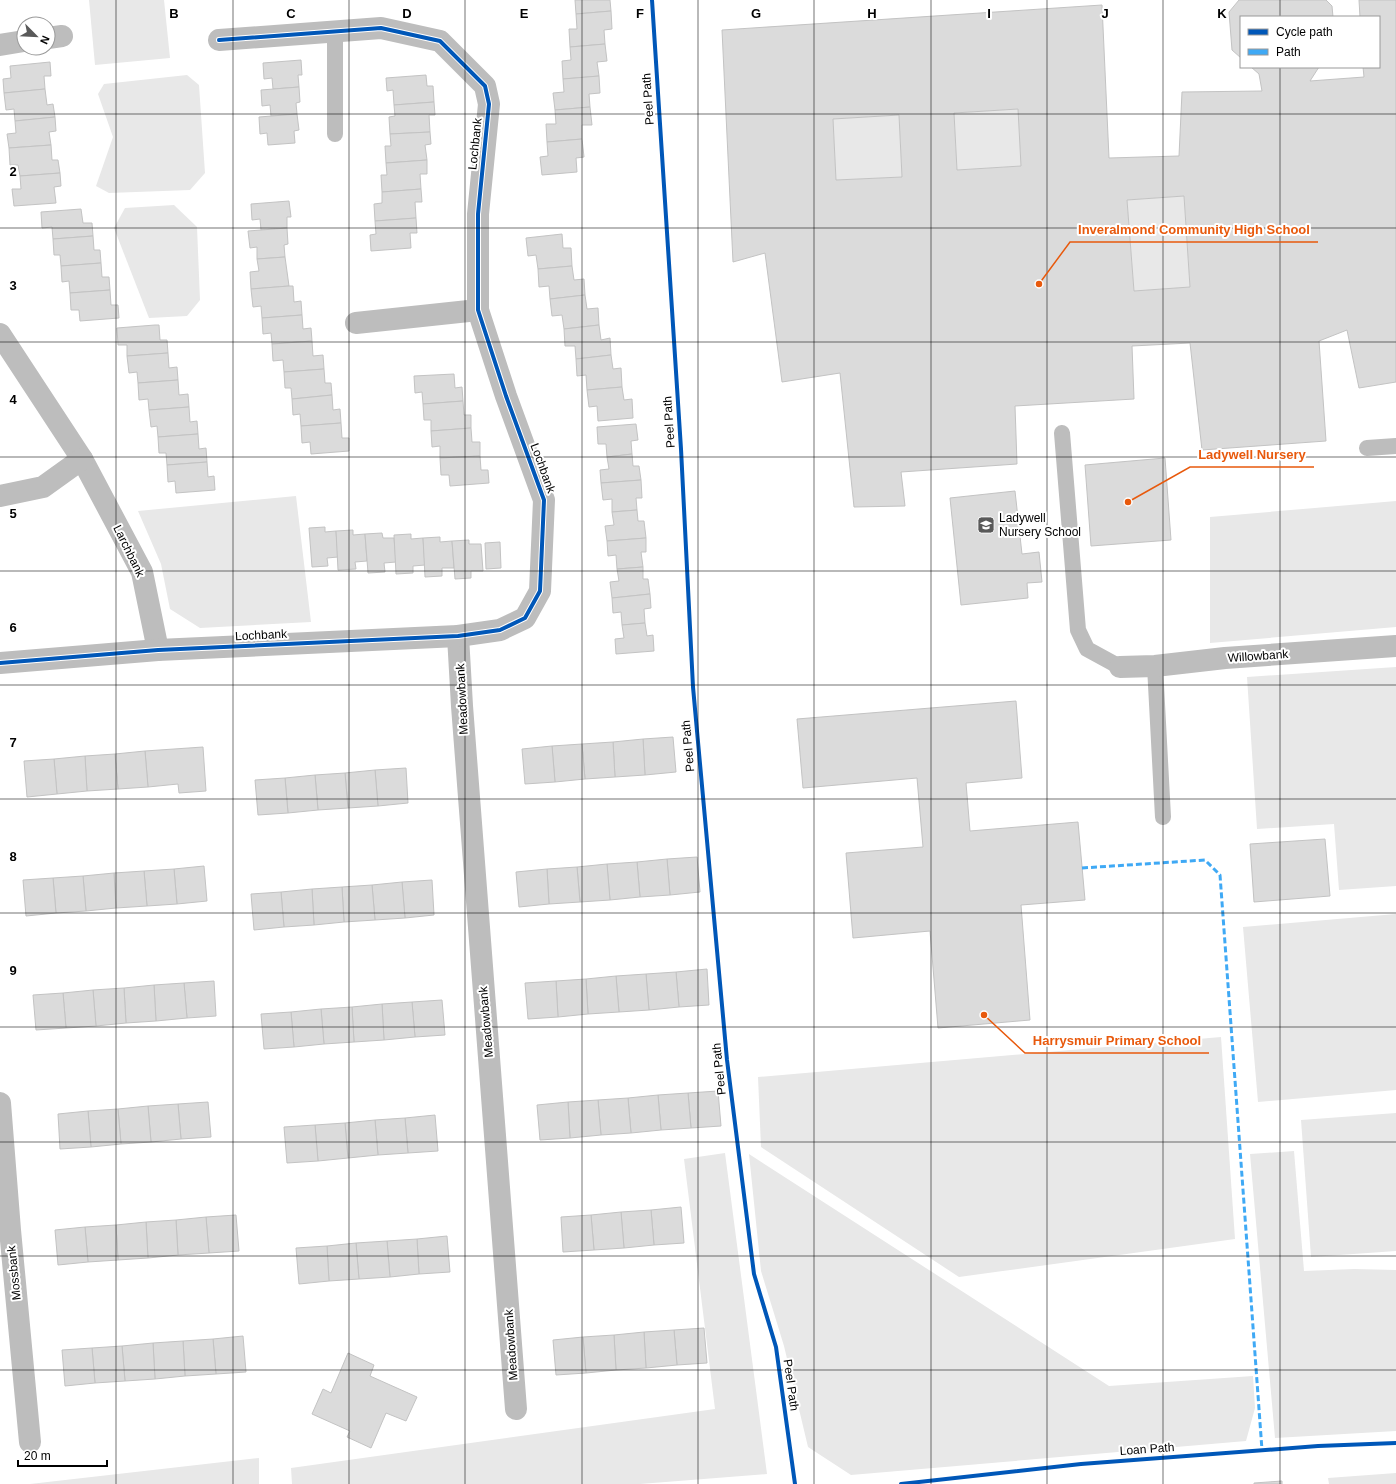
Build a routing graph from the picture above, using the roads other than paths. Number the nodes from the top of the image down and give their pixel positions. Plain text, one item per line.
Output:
1 (335, 31) junction
2 (219, 40) dead end
3 (16, 42) edge
4 (0, 45) edge
5 (335, 134) dead end
6 (478, 310) junction
7 (356, 323) dead end
8 (0, 334) edge
9 (1062, 433) dead end
10 (1396, 446) edge
11 (1367, 448) dead end
12 (82, 458) junction
13 (0, 496) edge
14 (458, 636) junction
15 (1396, 646) edge
16 (158, 650) junction
17 (0, 663) edge
18 (1155, 666) junction
19 (1120, 667) joint
20 (1163, 816) dead end
21 (0, 1103) edge
22 (516, 1409) dead end
23 (30, 1442) dead end

1 - 2 street, Lochbank
1 - 5 lane
1 - 6 street, Lochbank
3 - 4 street
6 - 7 street
6 - 14 street, Lochbank
8 - 12 street, Larchbank
9 - 19 lane
10 - 11 lane
12 - 13 street
12 - 16 street, Larchbank
14 - 16 street, Lochbank
14 - 22 street, Meadowbank
15 - 18 street, Willowbank
16 - 17 street, Lochbank
18 - 19 street, Willowbank
18 - 20 lane
21 - 23 street, Mossbank

